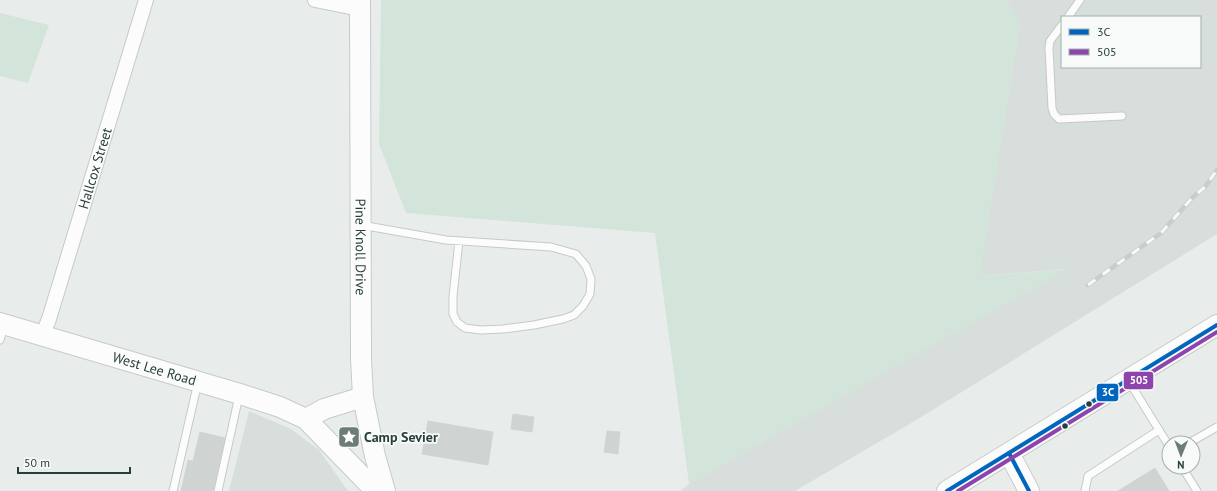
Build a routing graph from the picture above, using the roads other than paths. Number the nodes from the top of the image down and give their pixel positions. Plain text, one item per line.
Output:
1 (146, 0) edge
2 (316, 0) edge
3 (1080, 0) edge
4 (360, 5) edge
5 (1069, 16) edge
6 (1061, 26) edge
7 (1122, 116) dead end
8 (361, 225) junction
9 (459, 241) junction
10 (1217, 325) edge
11 (2, 329) edge
12 (42, 336) junction
13 (1128, 380) junction
14 (198, 382) junction
15 (240, 394) junction
16 (363, 397) junction
17 (306, 419) junction
18 (1217, 427) edge
19 (1159, 430) junction
20 (1162, 435) edge
21 (1201, 436) edge
22 (1009, 453) junction
23 (1187, 475) edge
24 (380, 490) edge
25 (173, 491) edge
26 (218, 491) edge
27 (948, 491) edge
28 (1029, 491) edge
29 (1086, 491) edge
30 (1197, 491) edge

1 - 12 street, Hallcox Street
2 - 4 street
3 - 5 lane
4 - 8 street, Pine Knoll Drive
6 - 7 lane
8 - 9 lane
8 - 16 street, Pine Knoll Drive
9 - 9 lane
10 - 13 street
11 - 12 street, West Lee Road
12 - 14 street, West Lee Road
13 - 19 lane
13 - 22 street
14 - 15 street, West Lee Road
14 - 25 lane
15 - 17 street, West Lee Road
15 - 26 lane
16 - 17 street
16 - 24 street, Pine Knoll Drive
17 - 24 street, West Lee Road
18 - 21 lane
19 - 20 lane
19 - 29 lane
22 - 27 street
22 - 28 street
23 - 30 lane

